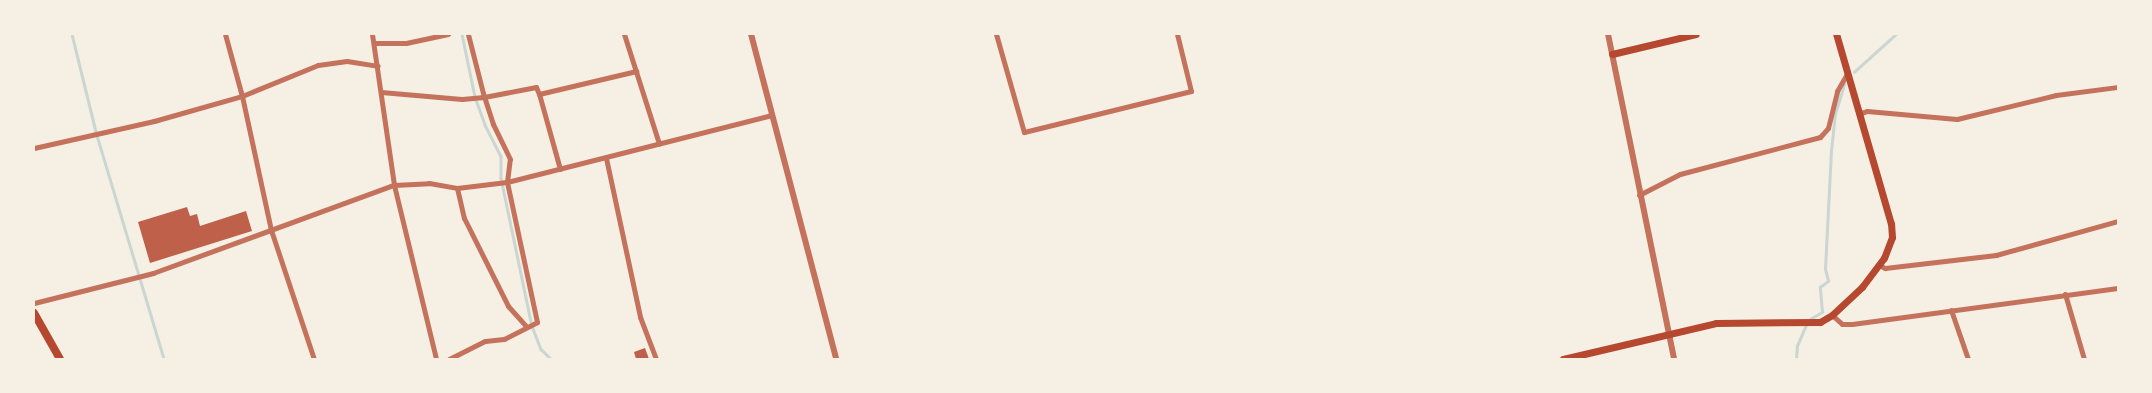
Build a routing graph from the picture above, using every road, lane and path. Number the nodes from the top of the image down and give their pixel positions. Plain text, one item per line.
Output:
1 (225, 34) edge
2 (372, 34) edge
3 (448, 34) edge
4 (468, 34) edge
5 (624, 34) edge
6 (751, 34) edge
7 (996, 34) edge
8 (1177, 34) edge
9 (1608, 34) edge
10 (1696, 34) edge
11 (1836, 34) edge
12 (374, 43) junction
13 (1612, 54) junction
14 (378, 66) junction
15 (636, 71) junction
16 (1848, 72) junction
17 (2118, 88) edge
18 (381, 92) junction
19 (539, 94) junction
20 (242, 96) junction
21 (483, 98) junction
22 (1861, 113) junction
23 (772, 115) junction
24 (659, 144) junction
25 (34, 148) edge
26 (606, 158) junction
27 (560, 169) junction
28 (507, 182) junction
29 (394, 184) junction
30 (457, 188) junction
31 (1639, 195) junction
32 (2118, 221) edge
33 (271, 230) junction
34 (1880, 265) junction
35 (2118, 288) edge
36 (2065, 294) junction
37 (34, 303) edge
38 (1951, 310) junction
39 (34, 313) edge
40 (1832, 315) junction
41 (526, 326) junction
42 (1669, 333) junction
43 (60, 359) edge
44 (314, 359) edge
45 (436, 359) edge
46 (449, 359) edge
47 (656, 359) edge
48 (836, 359) edge
49 (1563, 359) edge
50 (1674, 359) edge
51 (1968, 359) edge
52 (2084, 359) edge

1 - 20 street
2 - 12 street
3 - 12 street
4 - 21 street
5 - 15 street
6 - 23 street
7 - 8 street
9 - 13 street
10 - 13 main road
11 - 16 main road
12 - 14 street
13 - 31 street
14 - 18 street
14 - 20 street
15 - 19 street
15 - 24 street
16 - 22 main road
16 - 31 street
17 - 22 street
18 - 21 street
18 - 29 street
19 - 21 street
19 - 27 street
20 - 25 street
20 - 33 street
21 - 28 street
22 - 34 main road
23 - 24 street
23 - 48 street
24 - 26 street
26 - 27 street
26 - 47 street
27 - 28 street
28 - 30 street
28 - 41 street
29 - 30 street
29 - 33 street
29 - 45 street
30 - 41 street
31 - 42 street
32 - 34 street
33 - 37 street
33 - 44 street
34 - 40 main road
35 - 36 street
36 - 38 street
36 - 52 street
38 - 40 street
38 - 51 street
39 - 43 main road
40 - 42 main road
41 - 46 street
42 - 49 main road
42 - 50 street

